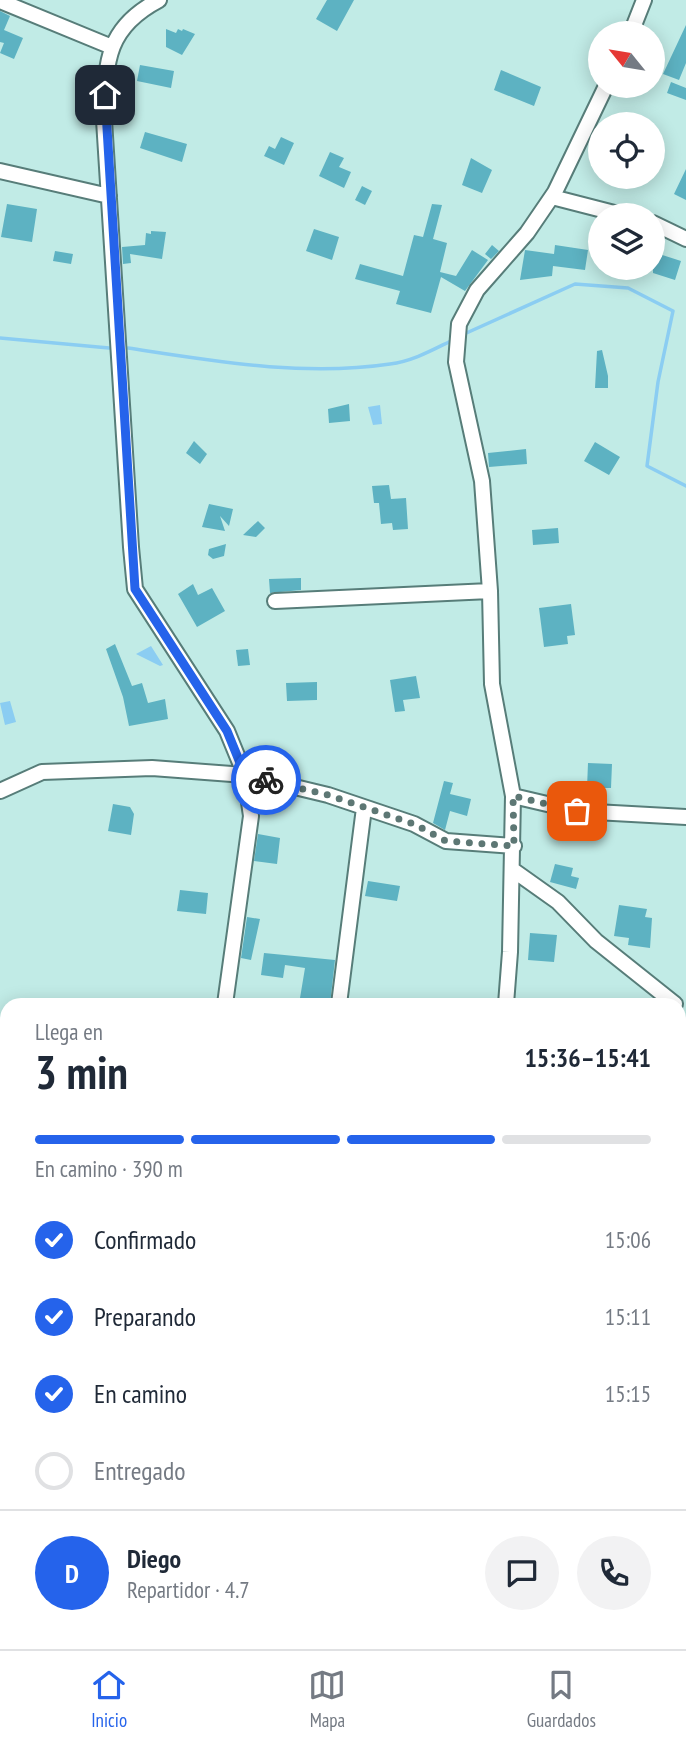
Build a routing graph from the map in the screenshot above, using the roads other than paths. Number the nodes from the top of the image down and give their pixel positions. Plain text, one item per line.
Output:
1 (159, 0) edge
2 (644, 0) edge
3 (0, 1) edge
4 (636, 21) edge
5 (112, 47) junction
6 (600, 98) edge
7 (0, 171) edge
8 (109, 196) junction
9 (552, 197) junction
10 (588, 206) edge
11 (665, 229) edge
12 (686, 239) edge
13 (490, 591) junction
14 (275, 601) dead end
15 (245, 775) junction
16 (0, 791) edge
17 (513, 796) junction
18 (364, 808) junction
19 (686, 817) edge
20 (514, 846) junction
21 (513, 870) junction
22 (226, 998) edge
23 (340, 998) edge
24 (506, 998) edge
25 (667, 998) edge

1 - 5 street
2 - 4 street
3 - 5 street
5 - 8 street
6 - 9 street
7 - 8 street
8 - 15 street
9 - 10 street
9 - 13 street
11 - 12 street
13 - 14 street
13 - 17 street
15 - 16 street
15 - 18 street
15 - 22 street
17 - 19 street
17 - 20 street
18 - 20 street
18 - 23 street
20 - 21 street
21 - 24 street
21 - 25 street

